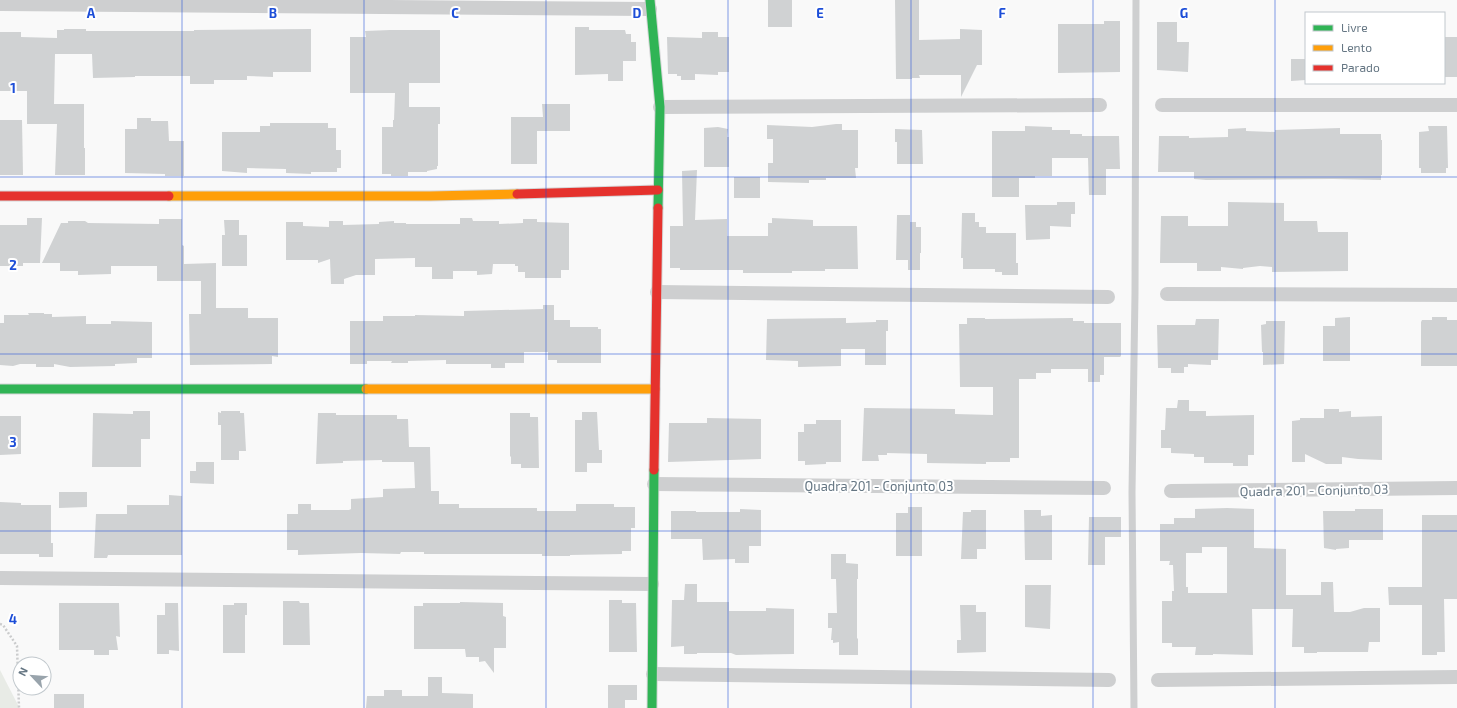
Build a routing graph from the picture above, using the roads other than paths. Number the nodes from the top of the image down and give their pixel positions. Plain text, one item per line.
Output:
1 (1136, 0) edge
2 (0, 4) edge
3 (650, 5) edge
4 (1100, 105) dead end
5 (1162, 105) dead end
6 (1457, 105) edge
7 (660, 107) junction
8 (658, 190) junction
9 (0, 196) edge
10 (657, 292) junction
11 (1167, 294) dead end
12 (1457, 295) edge
13 (1108, 297) dead end
14 (0, 389) edge
15 (655, 389) junction
16 (654, 484) junction
17 (1104, 488) dead end
18 (1457, 488) edge
19 (1171, 492) dead end
20 (0, 578) edge
21 (652, 584) junction
22 (653, 674) junction
23 (1457, 678) edge
24 (1109, 680) dead end
25 (1158, 680) dead end
26 (652, 708) edge
27 (1134, 708) edge

1 - 27 lane
2 - 3 street
3 - 7 street
4 - 7 street
5 - 6 street
7 - 8 street
8 - 9 street
8 - 10 street
10 - 13 street
10 - 15 street
11 - 12 street
14 - 15 street
15 - 16 street
16 - 17 street, Quadra 201 - Conjunto 03
16 - 21 street
18 - 19 street, Quadra 201 - Conjunto 03
20 - 21 street
21 - 22 street
22 - 24 street
22 - 26 street
23 - 25 street

